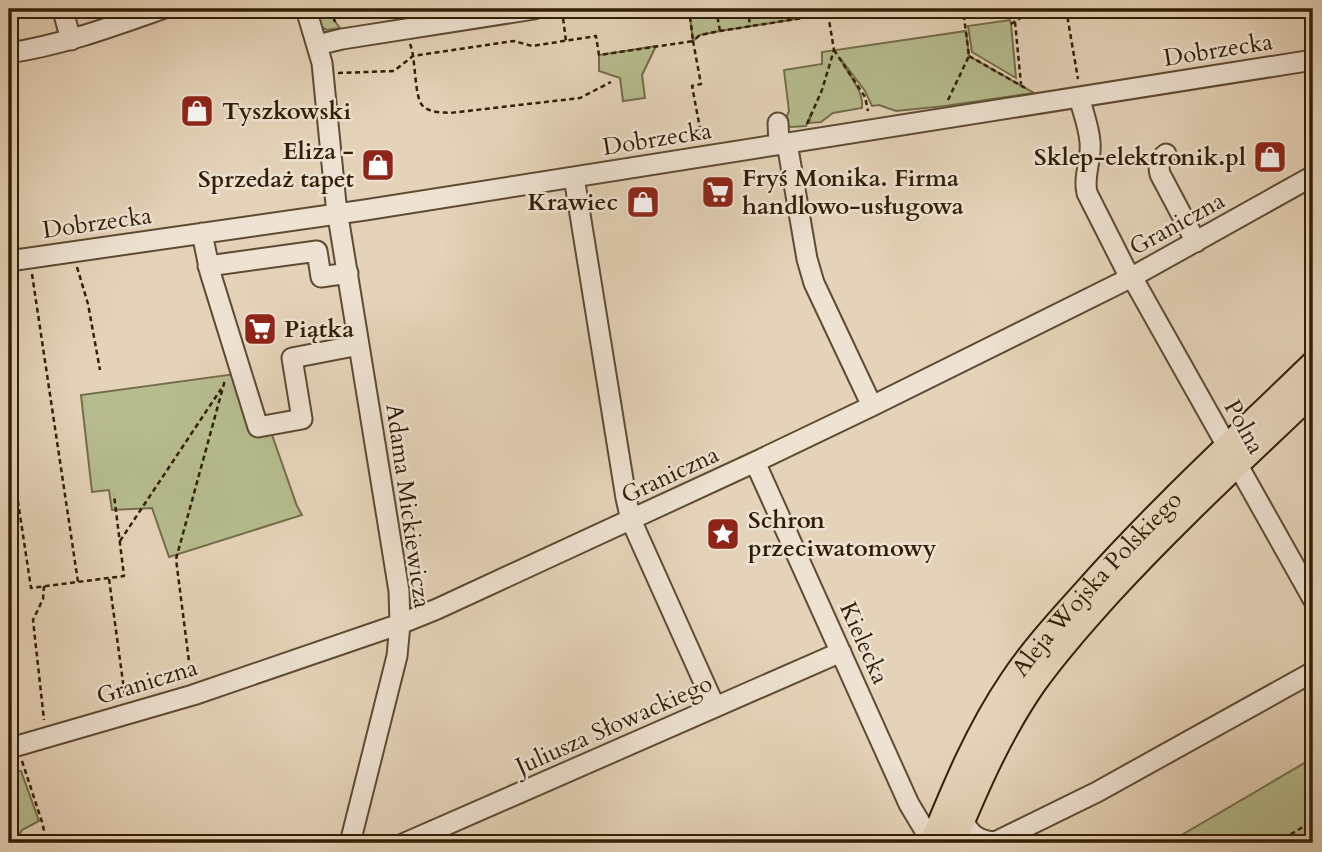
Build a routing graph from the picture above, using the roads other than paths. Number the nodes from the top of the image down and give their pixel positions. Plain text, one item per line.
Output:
1 (162, 9) edge
2 (306, 9) edge
3 (534, 9) edge
4 (63, 11) dead end
5 (71, 40) junction
6 (317, 45) junction
7 (9, 53) edge
8 (1313, 60) edge
9 (1079, 92) junction
10 (778, 123) dead end
11 (783, 143) junction
12 (1166, 154) dead end
13 (1313, 176) edge
14 (574, 177) junction
15 (337, 214) junction
16 (202, 233) junction
17 (1196, 242) junction
18 (9, 261) edge
19 (208, 265) junction
20 (348, 273) junction
21 (1131, 278) junction
22 (359, 345) junction
23 (1313, 364) edge
24 (1313, 392) edge
25 (872, 406) junction
26 (1232, 456) junction
27 (755, 462) junction
28 (631, 520) junction
29 (1313, 599) edge
30 (400, 624) junction
31 (841, 652) junction
32 (1313, 672) edge
33 (715, 708) junction
34 (17, 746) road end
35 (963, 819) junction
36 (350, 843) edge
37 (405, 843) edge
38 (939, 843) edge
39 (994, 843) edge

1 - 5 street
2 - 6 street, Adama Mickiewicza
3 - 6 street
4 - 5 street
5 - 7 street
6 - 15 street, Adama Mickiewicza
8 - 9 street, Dobrzecka
9 - 11 street, Dobrzecka
9 - 21 street, Polna
10 - 11 street
11 - 14 street, Dobrzecka
11 - 25 street
12 - 17 street
13 - 17 street, Graniczna
14 - 15 street, Dobrzecka
14 - 28 street
15 - 16 street, Dobrzecka
15 - 20 street, Adama Mickiewicza
16 - 18 street, Dobrzecka
16 - 19 street
17 - 21 street, Graniczna
19 - 20 street
19 - 22 street
20 - 22 street, Adama Mickiewicza
21 - 25 street, Graniczna
21 - 26 street, Polna
22 - 30 street, Adama Mickiewicza
23 - 26 main road, Aleja Wojska Polskiego
24 - 26 main road, Aleja Wojska Polskiego
25 - 27 street, Graniczna
26 - 29 street, Polna
26 - 35 main road, Aleja Wojska Polskiego
26 - 38 main road, Aleja Wojska Polskiego
27 - 28 street, Graniczna
27 - 31 street, Kielecka
28 - 30 street, Graniczna
28 - 33 street
30 - 34 street, Graniczna
30 - 36 street, Adama Mickiewicza
31 - 33 street, Juliusza Słowackiego
31 - 38 street, Kielecka
32 - 39 street
33 - 37 street, Juliusza Słowackiego
35 - 38 main road, Aleja Wojska Polskiego
35 - 39 street

